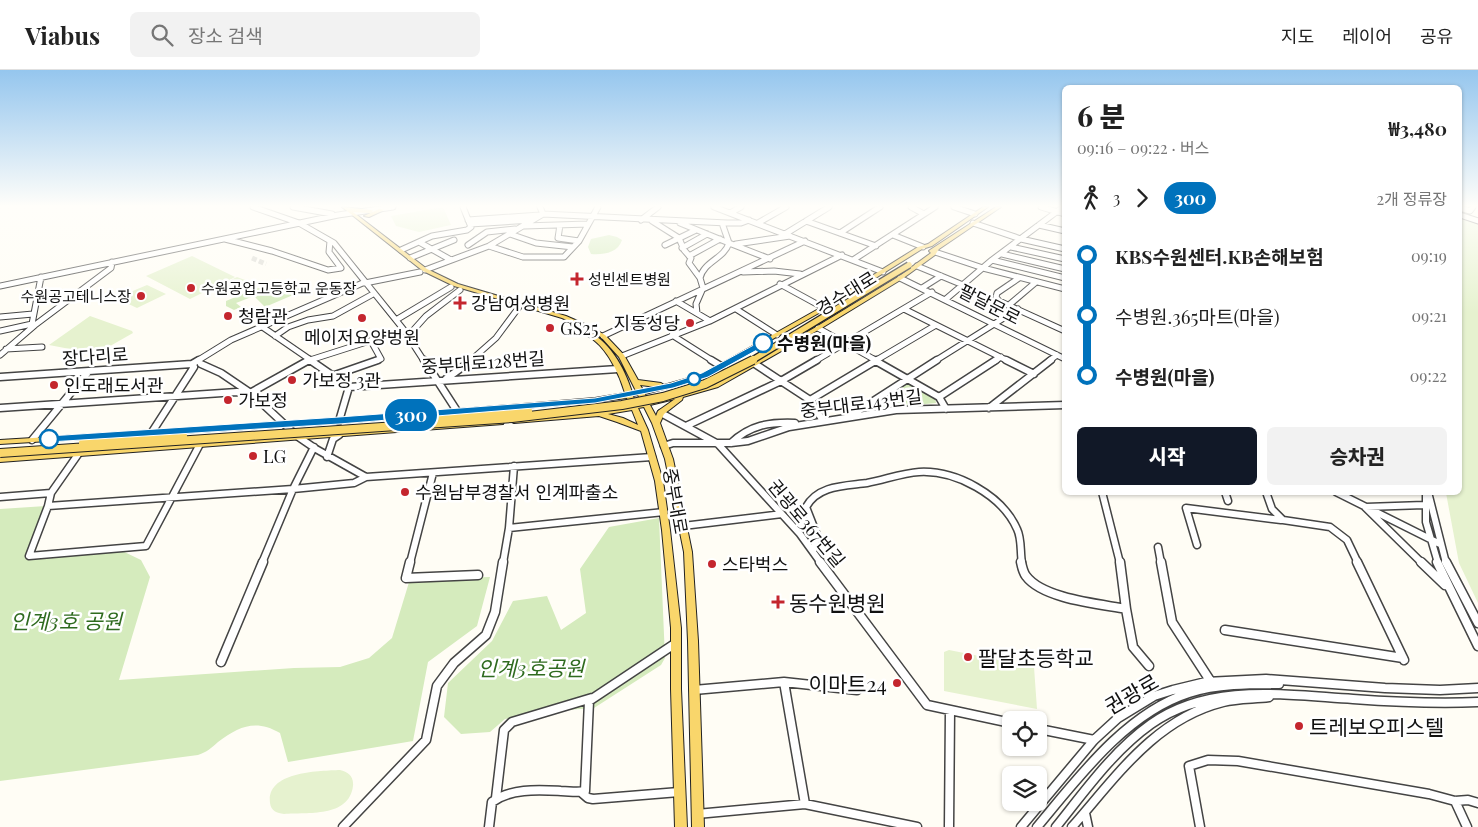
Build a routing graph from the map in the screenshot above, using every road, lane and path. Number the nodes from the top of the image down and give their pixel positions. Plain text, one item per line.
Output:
1 (208, 242) edge
2 (237, 242) edge
3 (330, 242) edge
4 (333, 242) edge
5 (387, 242) edge
6 (391, 242) edge
7 (419, 242) joint
8 (449, 242) edge
9 (461, 242) edge
10 (472, 242) edge
11 (495, 242) edge
12 (534, 242) edge
13 (578, 242) edge
14 (670, 242) edge
15 (680, 242) edge
16 (692, 242) edge
17 (714, 242) edge
18 (728, 242) edge
19 (744, 242) edge
20 (805, 242) joint
21 (866, 242) edge
22 (882, 242) edge
23 (913, 242) edge
24 (932, 242) edge
25 (948, 242) edge
26 (1017, 242) edge
27 (1036, 242) edge
28 (732, 244) junction
29 (468, 245) junction
30 (665, 245) dead end
31 (876, 246) junction
32 (487, 247) junction
33 (573, 247) junction
34 (925, 247) junction
35 (1011, 247) junction
36 (682, 248) junction
37 (1062, 248) edge
38 (401, 250) junction
39 (432, 250) junction
40 (936, 251) junction
41 (1002, 254) junction
42 (842, 255) junction
43 (689, 256) junction
44 (410, 258) junction
45 (1062, 258) edge
46 (770, 259) junction
47 (450, 260) junction
48 (853, 260) junction
49 (992, 260) junction
50 (112, 262) junction
51 (910, 265) junction
52 (1062, 267) edge
53 (982, 268) junction
54 (422, 271) junction
55 (739, 272) junction
56 (883, 272) junction
57 (801, 274) junction
58 (941, 276) junction
59 (41, 277) junction
60 (1062, 277) edge
61 (700, 278) junction
62 (900, 278) junction
63 (1019, 278) junction
64 (365, 282) junction
65 (1036, 282) junction
66 (780, 284) junction
67 (963, 285) junction
68 (0, 286) edge
69 (451, 287) junction
70 (703, 288) junction
71 (922, 288) junction
72 (1062, 289) edge
73 (460, 290) junction
74 (932, 292) junction
75 (373, 294) junction
76 (946, 299) junction
77 (676, 301) junction
78 (1009, 305) junction
79 (519, 307) junction
80 (736, 308) junction
81 (824, 308) junction
82 (904, 309) junction
83 (1018, 309) junction
84 (697, 313) junction
85 (33, 314) junction
86 (0, 317) edge
87 (396, 320) junction
88 (710, 320) junction
89 (34, 324) junction
90 (995, 324) junction
91 (936, 325) junction
92 (261, 326) junction
93 (818, 328) junction
94 (404, 330) junction
95 (1062, 330) edge
96 (0, 332) edge
97 (672, 335) junction
98 (776, 335) junction
99 (275, 336) junction
100 (408, 336) junction
101 (603, 336) junction
102 (371, 341) junction
103 (969, 341) junction
104 (848, 343) junction
105 (42, 347) dead end
106 (0, 349) edge
107 (7, 349) junction
108 (0, 355) edge
109 (1057, 355) junction
110 (622, 356) junction
111 (1001, 357) junction
112 (1062, 358) edge
113 (310, 360) junction
114 (877, 360) junction
115 (200, 363) junction
116 (755, 364) junction
117 (193, 366) junction
118 (721, 366) junction
119 (618, 369) junction
120 (88, 372) junction
121 (1034, 374) junction
122 (332, 376) junction
123 (0, 377) edge
124 (907, 377) junction
125 (442, 380) junction
126 (780, 381) junction
127 (625, 382) junction
128 (635, 382) junction
129 (673, 385) junction
130 (349, 388) junction
131 (640, 392) junction
132 (250, 393) junction
133 (629, 395) junction
134 (682, 396) junction
135 (939, 397) junction
136 (173, 398) junction
137 (606, 399) junction
138 (810, 400) junction
139 (61, 404) junction
140 (646, 405) junction
141 (1062, 405) edge
142 (634, 407) junction
143 (0, 408) edge
144 (989, 408) junction
145 (946, 409) junction
146 (457, 411) junction
147 (660, 413) junction
148 (598, 414) junction
149 (848, 417) junction
150 (339, 420) junction
151 (823, 421) junction
152 (656, 423) junction
153 (807, 423) junction
154 (285, 424) junction
155 (686, 426) junction
156 (644, 430) junction
157 (152, 432) junction
158 (339, 434) junction
159 (299, 437) junction
160 (32, 440) junction
161 (0, 442) edge
162 (200, 444) junction
163 (718, 444) junction
164 (731, 444) junction
165 (314, 446) junction
166 (664, 446) junction
167 (0, 448) edge
168 (79, 453) junction
169 (0, 454) edge
170 (327, 456) junction
171 (652, 457) junction
172 (0, 459) edge
173 (514, 466) junction
174 (433, 473) junction
175 (366, 477) junction
176 (293, 489) junction
177 (51, 493) junction
178 (1103, 495) edge
179 (1226, 495) edge
180 (1267, 495) edge
181 (1342, 495) edge
182 (1426, 495) edge
183 (1428, 495) edge
184 (174, 496) junction
185 (0, 497) edge
186 (1228, 501) dead end
187 (1424, 505) junction
188 (48, 506) junction
189 (1365, 507) junction
190 (664, 512) junction
191 (782, 514) junction
192 (1282, 520) junction
193 (683, 526) junction
194 (509, 528) junction
195 (1429, 539) junction
196 (1440, 544) junction
197 (1197, 545) dead end
198 (1158, 547) dead end
199 (813, 552) junction
200 (478, 575) dead end
201 (1452, 591) junction
202 (1126, 609) junction
203 (1478, 623) edge
204 (1225, 630) dead end
205 (676, 643) junction
206 (1478, 646) edge
207 (221, 662) dead end
208 (1149, 666) dead end
209 (784, 682) junction
210 (1210, 682) junction
211 (1303, 683) junction
212 (1478, 688) edge
213 (694, 690) junction
214 (858, 690) dead end
215 (1291, 695) junction
216 (592, 698) junction
217 (1478, 702) edge
218 (950, 711) junction
219 (1002, 721) edge
220 (1047, 731) edge
221 (1094, 740) junction
222 (581, 792) junction
223 (679, 792) junction
224 (496, 798) junction
225 (1455, 801) junction
226 (1478, 803) edge
227 (805, 804) junction
228 (1085, 813) junction
229 (697, 814) junction
230 (343, 827) edge
231 (489, 827) edge
232 (681, 827) edge
233 (698, 827) edge
234 (917, 827) edge
235 (949, 827) edge
236 (1021, 827) edge
237 (1037, 827) edge
238 (1056, 827) edge
239 (1072, 827) edge
240 (1088, 827) edge
241 (1200, 827) edge
242 (1467, 827) edge

1 - 50 street
2 - 3 street
4 - 64 street
5 - 54 main road, 중부대로
6 - 38 main road, 중부대로
7 - 38 street
7 - 39 street
8 - 39 street
9 - 29 street
10 - 29 street
11 - 32 street
12 - 33 street
13 - 33 street
14 - 30 street
15 - 36 street
16 - 36 street
17 - 43 street
18 - 28 street
19 - 28 street
20 - 42 street
20 - 46 street
21 - 31 street
22 - 31 street
23 - 34 street
24 - 34 main road, 경수대로
25 - 40 main road, 경수대로
26 - 35 street
27 - 37 street
28 - 46 street
28 - 61 street
29 - 32 street
31 - 48 street
32 - 33 street
32 - 47 street
34 - 51 main road, 경수대로
34 - 56 main road, 경수대로
35 - 41 street
35 - 45 street
36 - 43 street
38 - 44 main road, 중부대로
39 - 44 street
39 - 47 street
40 - 51 main road, 경수대로
40 - 53 street
41 - 49 street
41 - 52 street
42 - 48 street
42 - 57 street
43 - 61 street
44 - 54 main road, 중부대로
46 - 55 street
47 - 54 street
48 - 56 street
49 - 53 street
49 - 60 street
50 - 59 street
50 - 89 street
51 - 58 street
51 - 62 main road, 경수대로
51 - 167 main road, bridge
51 - 169 main road, bridge
53 - 63 street
53 - 67 street
54 - 64 street
54 - 69 main road, 중부대로
54 - 101 main road, 중부대로
55 - 57 street
55 - 70 street
56 - 81 main road, 경수대로
57 - 66 street
58 - 67 street
58 - 71 street
59 - 68 street
59 - 85 street
61 - 70 street
62 - 71 street, 팔달문로
62 - 93 main road, 경수대로
63 - 65 street
63 - 78 street
64 - 75 street
64 - 92 street
65 - 72 street
65 - 78 street
66 - 80 street
66 - 81 street, 경수대로
67 - 76 street
69 - 73 main road, 중부대로
69 - 87 street
70 - 77 street
70 - 84 street
71 - 74 street, 팔달문로
73 - 79 main road, 중부대로
73 - 100 street
74 - 76 street, 팔달문로
74 - 82 street
75 - 87 street
75 - 99 street
76 - 90 street, 팔달문로
77 - 84 street
77 - 101 street
78 - 83 street
79 - 119 main road, 중부대로
79 - 125 street
80 - 88 street
80 - 98 street
81 - 98 main road, 경수대로
82 - 91 street
82 - 104 street
83 - 90 street
83 - 95 street
84 - 88 street
85 - 86 street
85 - 89 street
87 - 94 street
88 - 97 street
89 - 96 street
89 - 107 street
90 - 103 street
90 - 109 street, 팔달문로
91 - 103 street
91 - 114 street
92 - 99 street
92 - 115 street
93 - 104 street
93 - 116 main road, 경수대로
94 - 100 street
94 - 102 street
97 - 110 street
97 - 118 street
98 - 118 main road, 경수대로
99 - 113 street
100 - 125 street
101 - 110 main road, 중부대로
102 - 113 street
102 - 122 street
103 - 111 street
103 - 124 street
104 - 114 street
104 - 126 street
105 - 107 street
106 - 107 street
107 - 108 street
109 - 112 street, 팔달문로
109 - 121 street
110 - 128 main road, 중부대로
111 - 121 street
111 - 135 street
113 - 122 street
113 - 132 street
114 - 124 street
114 - 138 street
115 - 117 street
115 - 132 street
116 - 126 street
116 - 134 main road, 경수대로
117 - 120 street, 장다리로
117 - 136 street
118 - 129 main road, 경수대로
119 - 125 street, 중부대로128번길
119 - 127 main road, 중부대로
120 - 123 street, 장다리로
120 - 139 street
121 - 144 street
122 - 130 street
124 - 135 street
124 - 149 street
125 - 130 street, 중부대로128번길
125 - 146 street
126 - 138 street
126 - 155 street
127 - 133 main road, 중부대로
127 - 137 main road
128 - 129 main road
128 - 131 main road, 중부대로
129 - 131 main road, 경수대로
130 - 150 street
131 - 133 main road, 경수대로
131 - 140 main road, 중부대로
132 - 136 street
132 - 154 street
133 - 137 main road, 경수대로
133 - 142 main road, 중부대로
134 - 140 main road, 경수대로
134 - 147 main road
135 - 145 street
136 - 139 street
136 - 157 street
137 - 146 main road, 경수대로
138 - 151 street
139 - 143 street
139 - 160 street
140 - 142 main road, 경수대로
140 - 152 main road, 중부대로
141 - 144 street, 중부대로143번길
142 - 148 main road, 경수대로
142 - 156 main road, 중부대로
144 - 145 street, 중부대로143번길
145 - 149 street, 중부대로143번길
146 - 150 main road, 경수대로
147 - 152 main road
147 - 155 street, 권광로367번길
148 - 156 main road
148 - 158 main road, 경수대로
149 - 151 street, 중부대로143번길
150 - 154 main road, 경수대로
151 - 153 street, 중부대로143번길
152 - 166 main road, 중부대로
153 - 164 street, 중부대로143번길
153 - 164 street
154 - 157 main road, 경수대로
154 - 159 street
155 - 163 street, 권광로367번길
156 - 171 main road, 중부대로
157 - 160 main road, 경수대로
158 - 159 main road, 경수대로
158 - 170 street
159 - 162 main road, 경수대로
159 - 165 street
160 - 161 main road, 경수대로
162 - 168 main road, 경수대로
162 - 184 street
163 - 164 street, 중부대로143번길
163 - 166 street, 중부대로143번길
163 - 191 street, 권광로367번길
165 - 170 street
165 - 176 street
166 - 193 main road, 중부대로
168 - 172 main road, 경수대로
168 - 177 street
170 - 175 street
171 - 173 street
171 - 190 main road, 중부대로
173 - 174 street
173 - 194 street
174 - 175 street
174 - 200 street
175 - 176 street
176 - 184 street
176 - 207 street
177 - 185 street
177 - 188 street
178 - 202 street
179 - 186 street
180 - 192 street
181 - 189 street
182 - 187 street
183 - 196 street
184 - 188 street
184 - 188 street
187 - 189 street
187 - 195 street
189 - 195 street
189 - 201 street
190 - 194 street
190 - 205 main road, 중부대로
191 - 193 street, 중부대로
191 - 199 street, 권광로367번길
192 - 197 street
192 - 204 street
193 - 213 main road, 중부대로
194 - 230 street
195 - 196 street
195 - 201 street
196 - 203 street
198 - 210 street
199 - 202 street
199 - 218 street, 권광로367번길
201 - 206 street
202 - 208 street
205 - 216 street
205 - 223 main road, 중부대로
209 - 213 street
209 - 214 street
209 - 227 street
210 - 211 street, 권광로
210 - 221 street, 권광로
211 - 212 street, 권광로
211 - 237 street, 권광로
213 - 229 main road, 중부대로
215 - 217 street, 권광로
215 - 228 street, 권광로
215 - 238 street, 권광로
216 - 222 street
216 - 224 street
218 - 219 street, 권광로367번길
218 - 235 street
220 - 221 street
221 - 236 street, 권광로
222 - 223 street
222 - 224 street
223 - 232 main road, 중부대로
224 - 231 street
225 - 226 street
225 - 241 street
225 - 242 street
227 - 229 street
227 - 234 street
228 - 239 street, 권광로
228 - 240 street
229 - 233 main road, 중부대로

